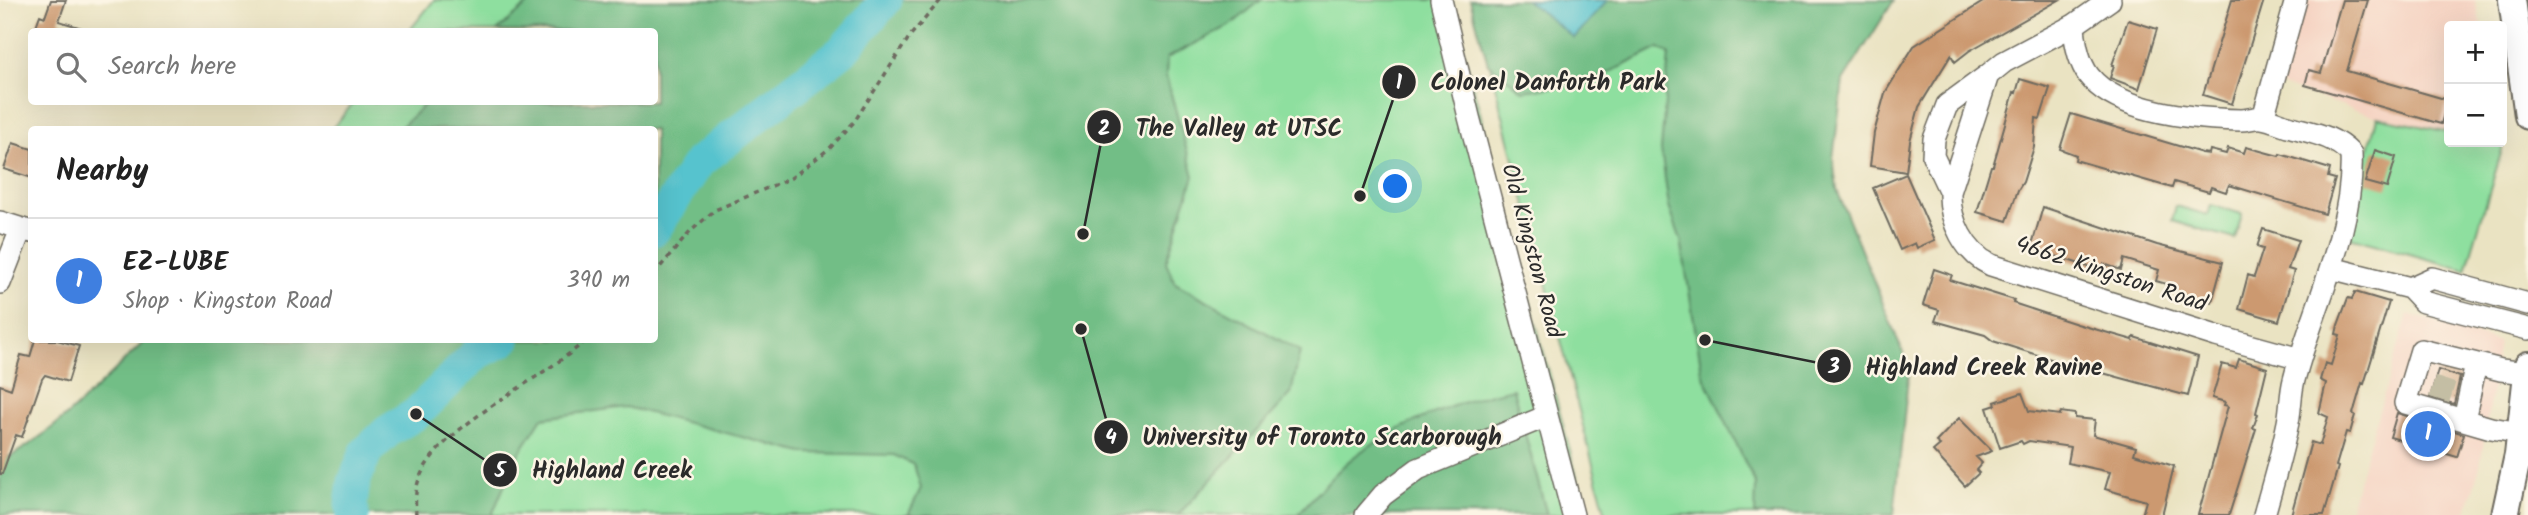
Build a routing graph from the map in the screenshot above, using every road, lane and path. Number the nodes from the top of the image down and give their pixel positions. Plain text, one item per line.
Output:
1 (941, 0) edge
2 (1441, 0) edge
3 (2110, 0) edge
4 (2296, 0) edge
5 (2512, 0) edge
6 (2074, 25) junction
7 (1988, 75) junction
8 (2528, 116) edge
9 (2263, 118) junction
10 (1950, 192) junction
11 (0, 222) edge
12 (26, 231) edge
13 (2331, 268) junction
14 (658, 269) edge
15 (0, 283) edge
16 (2410, 288) junction
17 (2528, 304) edge
18 (2528, 329) edge
19 (582, 343) edge
20 (2300, 359) junction
21 (2476, 364) junction
22 (2528, 365) edge
23 (2527, 373) edge
24 (1547, 416) junction
25 (2464, 420) junction
26 (2521, 433) junction
27 (416, 515) edge
28 (1366, 515) edge
29 (1573, 515) edge
30 (2263, 515) edge
31 (2505, 515) edge

1 - 14 path
2 - 24 street, Old Kingston Road
3 - 6 street, 4662 Kingston Road
4 - 9 street
5 - 8 main road
6 - 7 street, 4662 Kingston Road
6 - 9 street
7 - 10 street, 4662 Kingston Road
7 - 10 street, 4662 Kingston Road
9 - 13 street
10 - 20 street, 4662 Kingston Road
11 - 12 street
12 - 15 street
13 - 16 street
13 - 20 street
16 - 17 street
16 - 18 street
19 - 27 path
20 - 30 street
21 - 23 street
21 - 25 street
21 - 25 street
22 - 23 main road
23 - 26 main road
24 - 28 street
24 - 29 street, Old Kingston Road
25 - 26 street
26 - 31 main road

